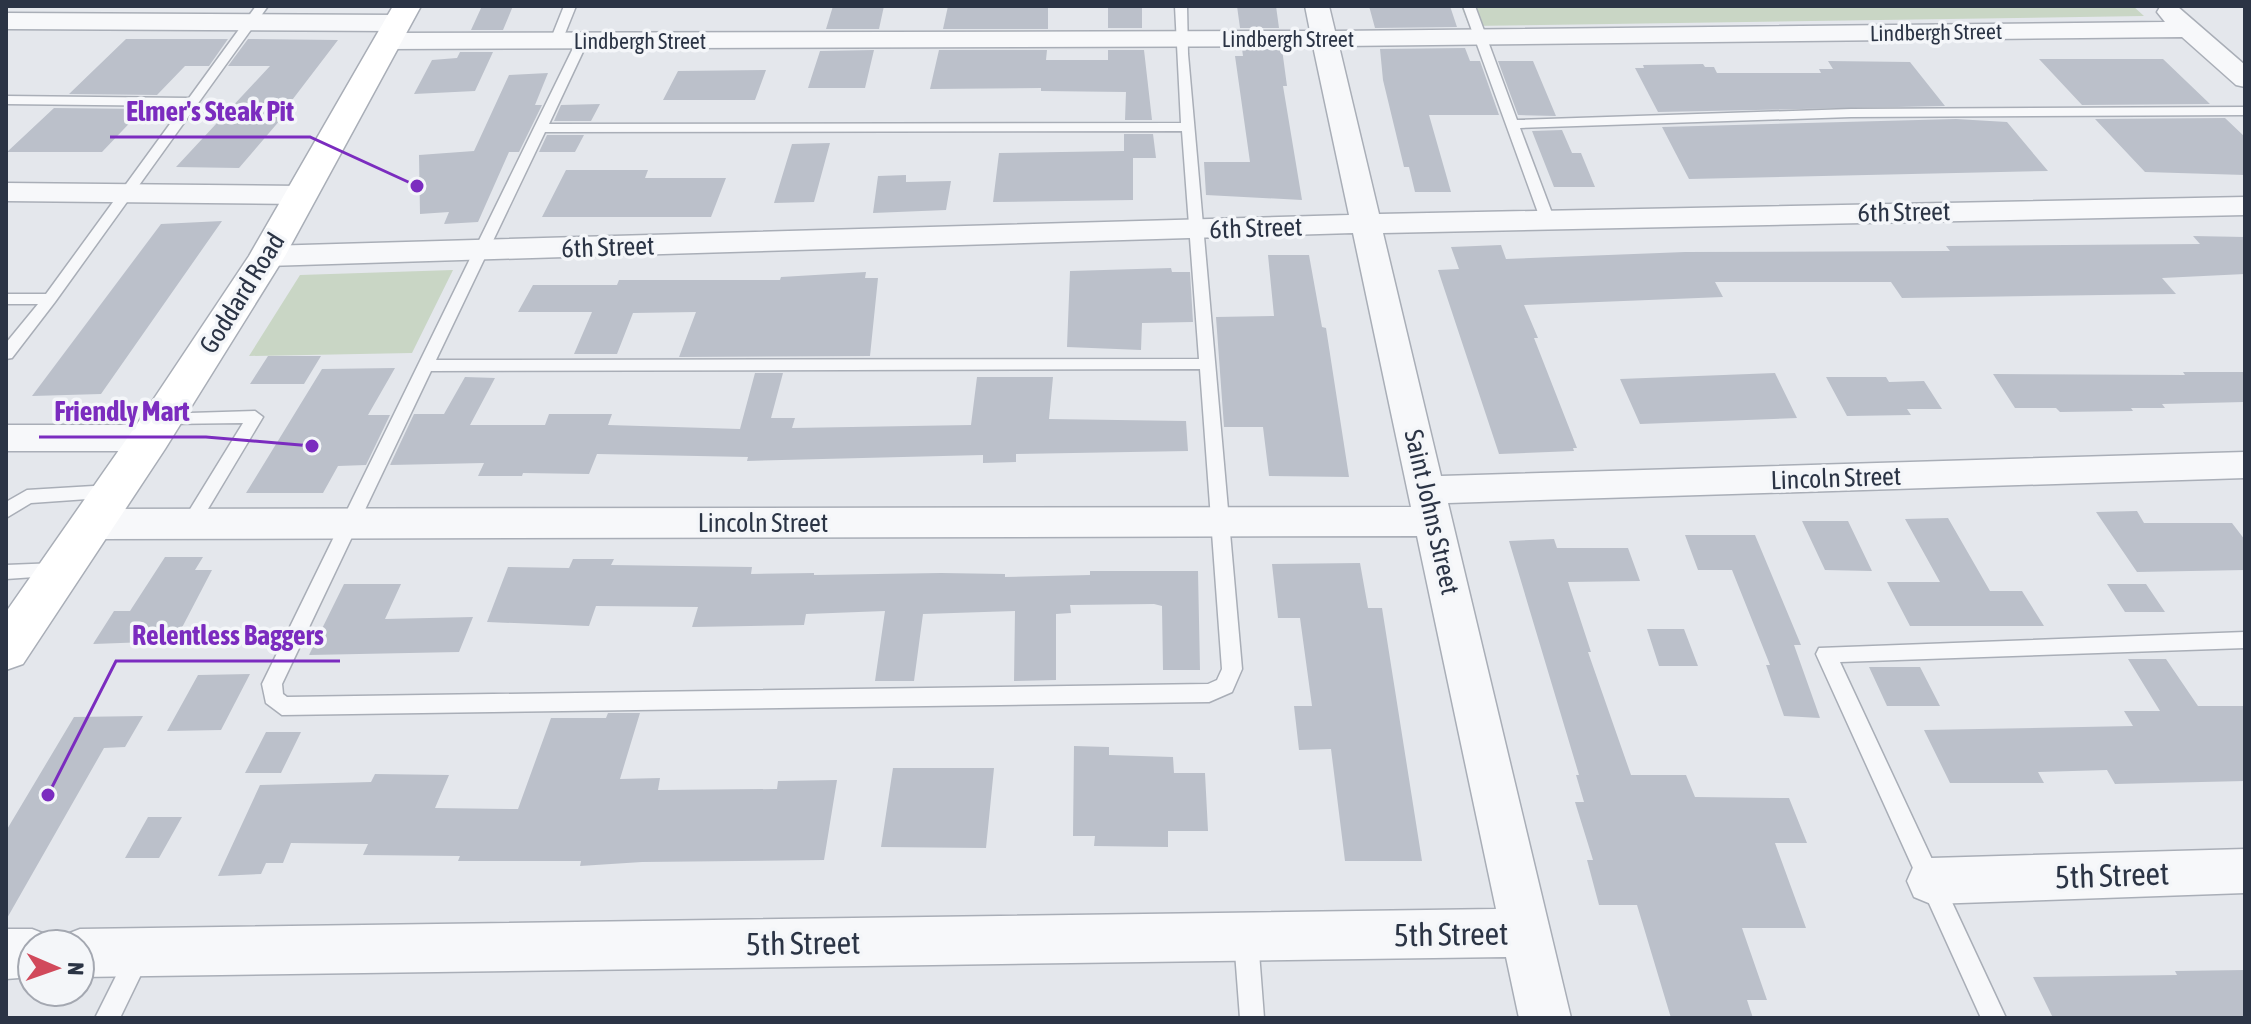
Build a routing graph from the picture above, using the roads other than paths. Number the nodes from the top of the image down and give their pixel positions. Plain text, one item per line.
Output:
1 (570, 6) edge
2 (1181, 6) edge
3 (1317, 6) edge
4 (1469, 6) edge
5 (2163, 6) edge
6 (256, 15) edge
7 (6, 21) edge
8 (397, 23) edge
9 (2189, 29) junction
10 (1481, 38) junction
11 (1182, 39) junction
12 (1324, 39) junction
13 (569, 41) junction
14 (2245, 79) edge
15 (6, 100) edge
16 (193, 102) junction
17 (2245, 111) edge
18 (1513, 124) junction
19 (1190, 127) junction
20 (539, 128) junction
21 (6, 192) edge
22 (127, 193) junction
23 (301, 195) junction
24 (2245, 206) edge
25 (1548, 221) junction
26 (1367, 224) junction
27 (1198, 230) junction
28 (481, 250) junction
29 (267, 256) junction
30 (6, 299) edge
31 (50, 299) junction
32 (6, 354) edge
33 (1208, 364) junction
34 (425, 366) junction
35 (156, 428) junction
36 (6, 438) edge
37 (2245, 465) edge
38 (113, 491) junction
39 (1431, 506) junction
40 (6, 511) edge
41 (1221, 522) junction
42 (91, 524) junction
43 (190, 524) junction
44 (349, 524) junction
45 (60, 570) junction
46 (6, 572) edge
47 (2245, 640) edge
48 (6, 650) edge
49 (2245, 871) edge
50 (1931, 881) junction
51 (1525, 933) junction
52 (1246, 936) junction
53 (140, 952) junction
54 (96, 953) edge
55 (107, 1018) edge
56 (1252, 1018) edge
57 (1545, 1018) edge
58 (1994, 1018) edge

1 - 13 lane
2 - 11 lane
3 - 12 street, Saint Johns Street
4 - 10 lane
5 - 9 street
6 - 7 street, Lindbergh Street
6 - 8 street, Lindbergh Street
6 - 16 lane
8 - 13 street, Lindbergh Street
8 - 23 street, Goddard Road
9 - 10 street, Lindbergh Street
9 - 14 street
10 - 12 street, Lindbergh Street
10 - 18 lane
11 - 12 street, Lindbergh Street
11 - 13 street, Lindbergh Street
11 - 19 lane
12 - 26 street, Saint Johns Street
13 - 20 lane
15 - 16 lane
16 - 22 lane
17 - 18 lane
18 - 25 lane
19 - 20 lane
19 - 27 lane
20 - 28 lane
21 - 22 street
22 - 23 street
22 - 31 lane
23 - 29 street, Goddard Road
24 - 25 street, 6th Street
25 - 26 street, 6th Street
26 - 27 street, 6th Street
26 - 39 street, Saint Johns Street
27 - 28 street, 6th Street
27 - 33 lane
28 - 29 street, 6th Street
28 - 34 lane
29 - 35 street, Goddard Road
30 - 31 lane
31 - 32 lane
33 - 34 lane
33 - 41 lane
34 - 44 lane
35 - 36 street
35 - 38 street, Goddard Road
35 - 43 lane
37 - 39 street, Lincoln Street
38 - 40 lane
38 - 42 street, Goddard Road
39 - 41 street, Lincoln Street
39 - 51 street, Saint Johns Street
41 - 44 street, Lincoln Street
41 - 44 lane
42 - 43 street, Lincoln Street
42 - 45 street, Goddard Road
43 - 44 street, Lincoln Street
45 - 46 lane
45 - 48 street, Goddard Road
47 - 50 lane
49 - 50 street, 5th Street
50 - 58 lane
51 - 52 street, 5th Street
51 - 57 street, Saint Johns Street
52 - 53 street, 5th Street
52 - 56 lane
53 - 54 street, 5th Street
53 - 55 lane

